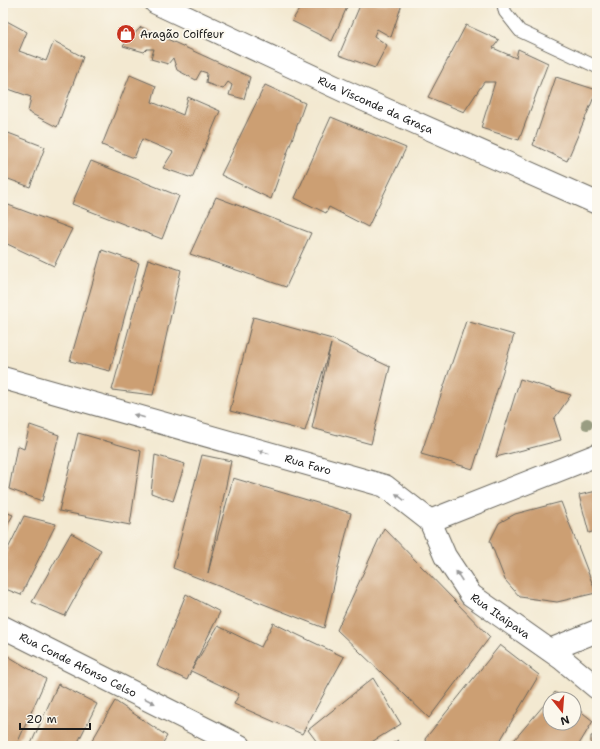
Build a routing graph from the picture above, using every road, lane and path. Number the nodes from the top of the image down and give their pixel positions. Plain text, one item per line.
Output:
1 (156, 3) edge
2 (503, 3) edge
3 (597, 67) edge
4 (597, 203) edge
5 (3, 378) edge
6 (597, 455) edge
7 (430, 521) junction
8 (3, 627) edge
9 (597, 631) edge
10 (550, 650) junction
11 (597, 688) edge
12 (240, 746) edge

1 - 4 street, Rua Visconde da Graça
2 - 3 lane
7 -> 5 street, Rua Faro
6 - 7 street
10 -> 7 street, Rua Itaipava
8 -> 12 street, Rua Conde Afonso Celso
9 - 10 street
10 - 11 street, Rua Itaipava

